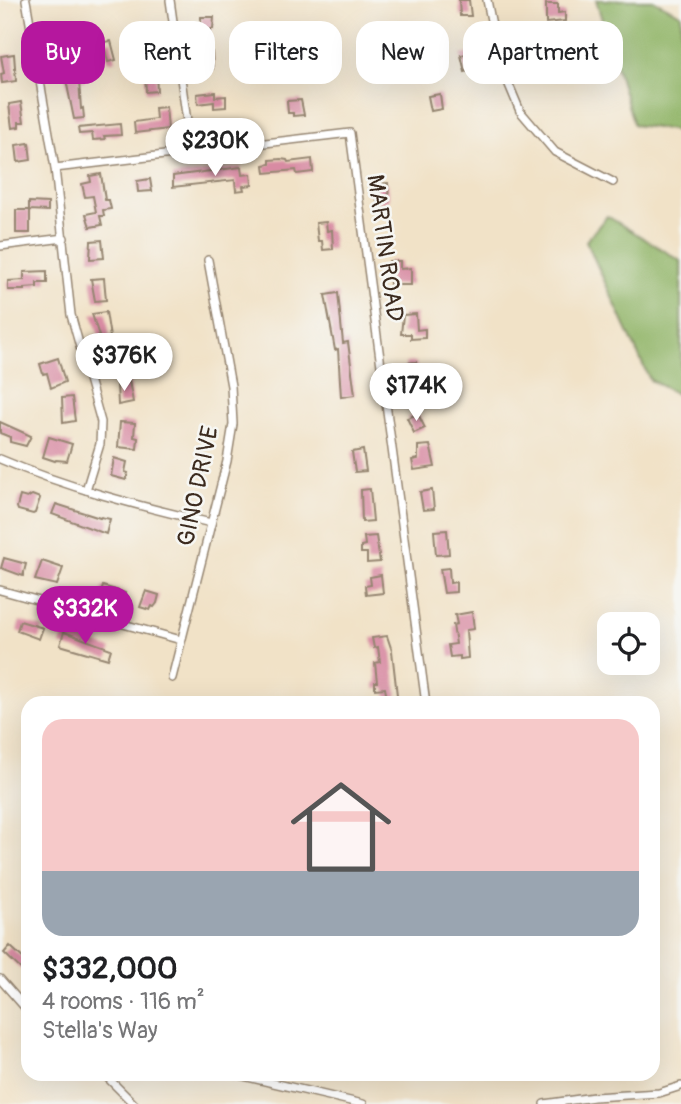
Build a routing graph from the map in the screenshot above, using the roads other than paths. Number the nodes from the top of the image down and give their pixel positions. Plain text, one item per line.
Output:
1 (26, 0) edge
2 (170, 0) edge
3 (488, 0) edge
4 (191, 150) junction
5 (55, 168) junction
6 (614, 182) dead end
7 (64, 238) junction
8 (0, 246) edge
9 (208, 260) dead end
10 (0, 459) edge
11 (86, 490) junction
12 (211, 523) junction
13 (0, 590) edge
14 (181, 640) junction
15 (172, 678) dead end
16 (425, 696) edge
17 (0, 979) edge
18 (21, 1003) edge
19 (111, 1081) edge
20 (265, 1081) edge
21 (681, 1086) edge
22 (134, 1104) edge
23 (363, 1104) edge
24 (544, 1104) edge

1 - 5 street
2 - 4 street
3 - 6 street
4 - 5 street, MARTIN ROAD
4 - 16 street, MARTIN ROAD
5 - 7 street
7 - 8 street
7 - 11 street
9 - 12 street, GINO DRIVE
10 - 11 street
11 - 12 street
12 - 14 street, GINO DRIVE
13 - 14 street
14 - 15 street, GINO DRIVE
17 - 18 street
19 - 22 street
20 - 23 street
21 - 24 street

